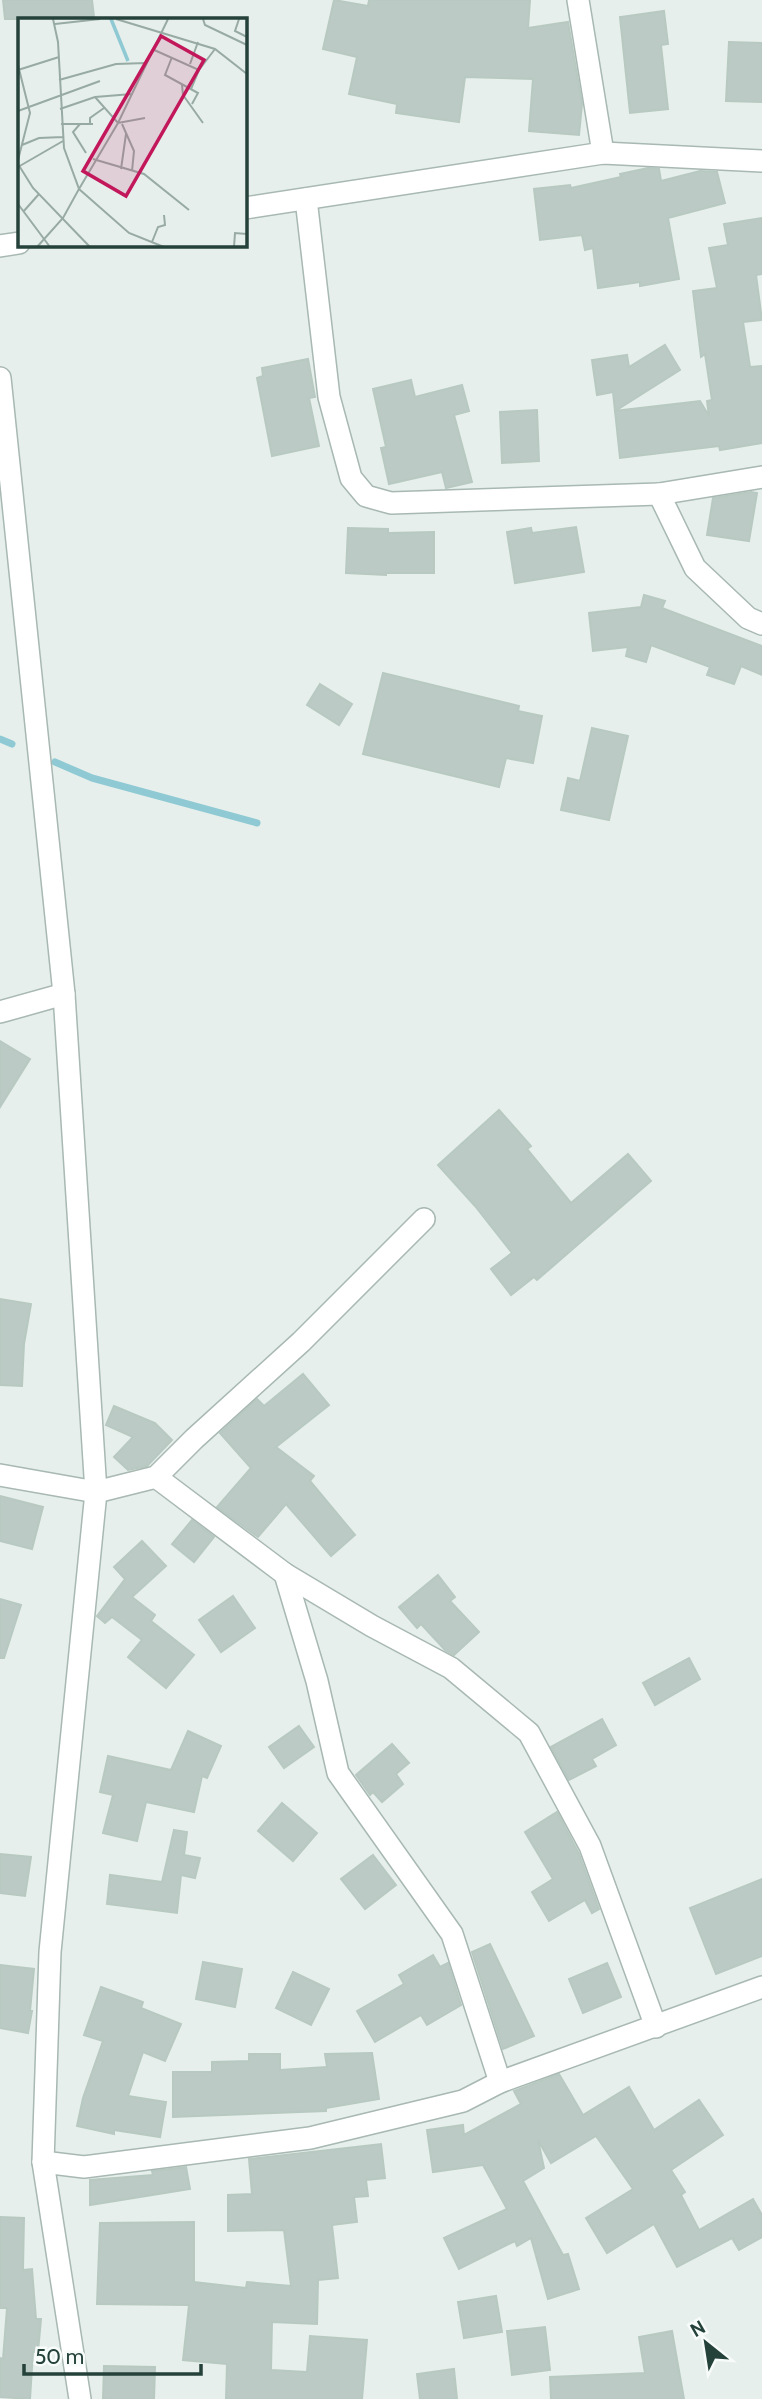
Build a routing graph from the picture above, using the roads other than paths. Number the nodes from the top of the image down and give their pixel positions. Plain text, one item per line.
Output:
1 (578, 0) edge
2 (603, 153) junction
3 (762, 161) edge
4 (306, 199) junction
5 (247, 208) edge
6 (18, 243) edge
7 (0, 246) edge
8 (0, 378) edge
9 (762, 477) edge
10 (6, 490) edge
11 (659, 494) junction
12 (762, 624) edge
13 (64, 994) junction
14 (0, 1012) edge
15 (424, 1219) dead end
16 (0, 1475) edge
17 (156, 1476) junction
18 (96, 1492) junction
19 (285, 1574) junction
20 (762, 1987) edge
21 (656, 2027) junction
22 (500, 2082) junction
23 (43, 2162) junction
24 (80, 2399) edge

1 - 2 street
2 - 3 street
2 - 4 street
4 - 5 street
4 - 11 street
6 - 7 street
8 - 10 street
9 - 11 street
10 - 13 street
11 - 12 street
13 - 14 street
13 - 18 street
15 - 17 street
16 - 18 street
17 - 18 street
17 - 19 street
18 - 23 street
19 - 21 street
19 - 22 street
20 - 21 street
21 - 22 street
22 - 23 street
23 - 24 street

